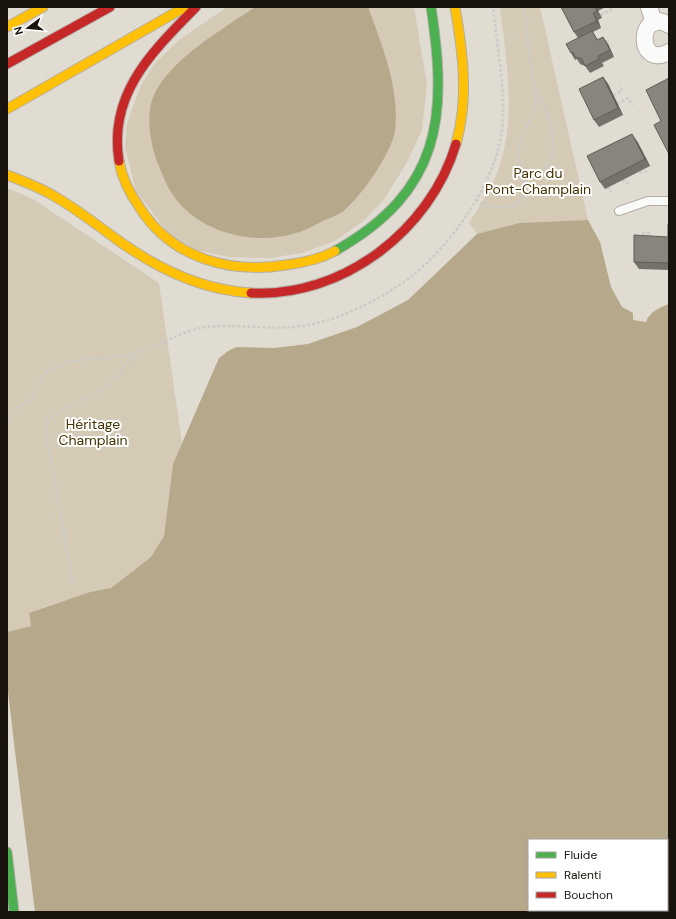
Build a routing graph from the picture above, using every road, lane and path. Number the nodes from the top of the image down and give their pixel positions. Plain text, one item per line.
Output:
1 (43, 7) edge
2 (110, 7) edge
3 (185, 7) edge
4 (196, 7) edge
5 (431, 7) edge
6 (455, 7) edge
7 (524, 7) edge
8 (612, 7) edge
9 (649, 7) edge
10 (601, 15) dead end
11 (661, 24) edge
12 (7, 28) edge
13 (607, 40) dead end
14 (611, 50) edge
15 (669, 52) edge
16 (7, 64) edge
17 (620, 84) dead end
18 (535, 92) junction
19 (613, 95) edge
20 (617, 104) edge
21 (633, 105) dead end
22 (7, 109) edge
23 (525, 172) junction
24 (639, 172) dead end
25 (649, 172) dead end
26 (7, 175) edge
27 (622, 180) edge
28 (629, 184) dead end
29 (607, 187) edge
30 (611, 192) dead end
31 (476, 200) dead end
32 (669, 200) edge
33 (619, 211) dead end
34 (642, 233) dead end
35 (651, 243) edge
36 (136, 354) dead end
37 (73, 584) dead end
38 (7, 852) edge
39 (14, 912) edge

1 - 12 highway
2 - 16 highway
3 - 22 highway
4 - 5 highway
6 - 26 highway
7 - 18 path
8 - 10 path
9 - 11 street
11 - 15 street
13 - 14 path
17 - 19 path
18 - 23 path
18 - 23 path
20 - 21 path
23 - 31 path
24 - 25 path
27 - 28 path
29 - 30 path
32 - 33 lane
34 - 35 path
36 - 37 path
38 - 39 highway

